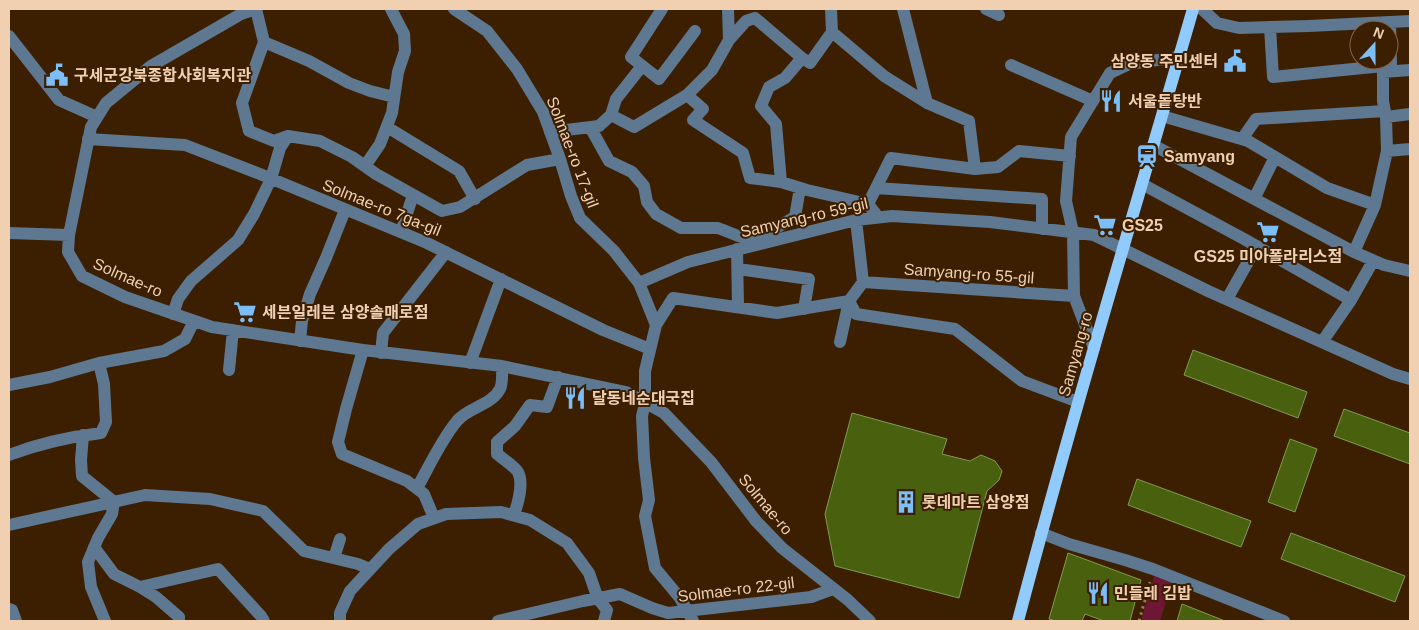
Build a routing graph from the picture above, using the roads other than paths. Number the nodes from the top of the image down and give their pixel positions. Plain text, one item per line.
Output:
1 (256, 9) edge
2 (391, 9) edge
3 (454, 9) edge
4 (662, 9) edge
5 (728, 9) edge
6 (832, 9) edge
7 (903, 9) edge
8 (986, 9) edge
9 (1193, 9) edge
10 (1202, 9) edge
11 (999, 15) dead end
12 (1349, 24) edge
13 (1270, 27) junction
14 (695, 31) dead end
15 (832, 32) junction
16 (9, 36) edge
17 (729, 40) junction
18 (264, 42) junction
19 (1179, 57) junction
20 (802, 58) junction
21 (1011, 65) dead end
22 (642, 66) junction
23 (1367, 70) edge
24 (1383, 70) edge
25 (687, 95) junction
26 (394, 97) junction
27 (1093, 101) junction
28 (927, 103) junction
29 (1385, 114) junction
30 (1410, 114) edge
31 (611, 115) junction
32 (1162, 116) junction
33 (97, 118) junction
34 (387, 127) junction
35 (590, 127) junction
36 (550, 132) junction
37 (288, 136) junction
38 (88, 139) junction
39 (1242, 140) junction
40 (1153, 145) junction
41 (1410, 149) edge
42 (1388, 151) junction
43 (1070, 156) junction
44 (1275, 158) junction
45 (560, 159) junction
46 (365, 166) junction
47 (975, 169) junction
48 (271, 179) junction
49 (781, 182) junction
50 (1142, 184) junction
51 (800, 188) junction
52 (876, 188) junction
53 (413, 195) junction
54 (1254, 199) junction
55 (475, 200) junction
56 (868, 204) junction
57 (1375, 205) junction
58 (345, 210) junction
59 (878, 218) junction
60 (856, 220) junction
61 (1042, 229) junction
62 (401, 232) junction
63 (1073, 232) junction
64 (9, 233) edge
65 (69, 235) junction
66 (1257, 246) junction
67 (738, 249) junction
68 (1122, 250) junction
69 (446, 252) junction
70 (1354, 252) junction
71 (1373, 261) junction
72 (738, 269) junction
73 (1410, 270) edge
74 (501, 279) junction
75 (863, 282) junction
76 (639, 283) junction
77 (1074, 296) junction
78 (1227, 299) junction
79 (1351, 300) junction
80 (849, 301) junction
81 (738, 308) junction
82 (804, 309) junction
83 (173, 314) junction
84 (194, 321) junction
85 (656, 325) junction
86 (233, 330) junction
87 (300, 341) junction
88 (840, 342) dead end
89 (1322, 342) junction
90 (1094, 348) junction
91 (650, 349) junction
92 (363, 350) junction
93 (381, 353) junction
94 (470, 363) junction
95 (99, 364) junction
96 (502, 366) junction
97 (229, 370) dead end
98 (558, 378) junction
99 (1410, 379) edge
100 (9, 385) edge
101 (1078, 402) junction
102 (645, 403) junction
103 (83, 435) junction
104 (9, 455) edge
105 (417, 488) junction
106 (114, 502) junction
107 (514, 515) junction
108 (434, 518) junction
109 (9, 525) edge
110 (1041, 533) junction
111 (340, 539) dead end
112 (94, 547) junction
113 (334, 558) junction
114 (370, 568) junction
115 (140, 587) junction
116 (833, 589) junction
117 (598, 598) junction
118 (9, 609) edge
119 (690, 616) edge
120 (667, 617) edge
121 (16, 621) edge
122 (105, 621) edge
123 (178, 621) edge
124 (264, 621) edge
125 (340, 621) edge
126 (498, 621) edge
127 (604, 621) edge
128 (870, 621) edge
129 (1018, 621) edge
130 (1284, 621) edge

1 - 18 street
1 - 33 street, Solmae-ro
2 - 26 street
3 - 36 street, Solmae-ro 17-gil
4 - 22 street
5 - 17 street
6 - 15 street
7 - 28 street
8 - 11 street
9 - 19 main road, Samyang-ro
10 - 13 street
12 - 13 street
13 - 23 street
14 - 22 street
15 - 20 street
15 - 28 street
16 - 33 street
17 - 20 street
17 - 25 street
18 - 26 street
18 - 37 street
19 - 27 street
19 - 32 main road, Samyang-ro
20 - 49 street
21 - 27 street
22 - 31 street
24 - 29 street
25 - 31 street
25 - 49 street
26 - 34 street
27 - 43 street
28 - 47 street
29 - 30 street
29 - 39 street
29 - 42 street
31 - 35 street
32 - 39 street
32 - 40 main road, Samyang-ro
33 - 38 street, Solmae-ro
34 - 46 street
34 - 55 street
35 - 36 street
35 - 51 street
36 - 45 street, Solmae-ro 17-gil
37 - 46 street
37 - 48 street
38 - 48 street, Solmae-ro 7ga-gil
38 - 65 street, Solmae-ro
39 - 44 street
40 - 50 main road, Samyang-ro
40 - 54 street
41 - 42 street
42 - 57 street
43 - 47 street
43 - 63 street
44 - 54 street
44 - 57 street
45 - 55 street
45 - 76 street, Solmae-ro 17-gil
46 - 53 street
47 - 52 street
48 - 58 street, Solmae-ro 7ga-gil
48 - 83 street
49 - 51 street
50 - 66 street
50 - 68 main road, Samyang-ro
51 - 56 street
52 - 56 street
52 - 61 street, Samyang-ro 59-gil
53 - 55 street
53 - 62 street
54 - 70 street
56 - 59 street
57 - 70 street
58 - 62 street, Solmae-ro 7ga-gil
58 - 87 street
59 - 60 street, Samyang-ro 59-gil
59 - 61 street, Samyang-ro 59-gil
60 - 67 street, Samyang-ro 59-gil
60 - 75 street
61 - 63 street, Samyang-ro 59-gil
62 - 69 street, Solmae-ro 7ga-gil
63 - 68 street, Samyang-ro 59-gil
63 - 77 street
64 - 65 street
65 - 83 street, Solmae-ro
66 - 78 street
66 - 79 street
67 - 72 street
67 - 76 street, Samyang-ro 59-gil
68 - 78 street, Samyang-ro 59-gil
68 - 90 main road, Samyang-ro
69 - 74 street, Solmae-ro 7ga-gil
69 - 93 street
70 - 71 street
71 - 73 street
71 - 79 street
72 - 81 street
72 - 82 street
74 - 91 street, Solmae-ro 7ga-gil
74 - 94 street
75 - 77 street, Samyang-ro 55-gil
75 - 80 street
76 - 85 street, Solmae-ro 17-gil
77 - 90 street
78 - 89 street, Samyang-ro 59-gil
79 - 89 street
80 - 82 street
80 - 88 street
80 - 101 street
81 - 82 street
81 - 85 street
83 - 84 street, Solmae-ro
84 - 86 street, Solmae-ro
84 - 95 street
85 - 91 street
86 - 87 street, Solmae-ro
86 - 97 street
87 - 92 street, Solmae-ro
89 - 99 street, Samyang-ro 59-gil
90 - 101 main road, Samyang-ro
91 - 102 street
92 - 93 street, Solmae-ro
92 - 105 street
93 - 94 street, Solmae-ro
94 - 96 street, Solmae-ro
95 - 100 street
95 - 103 street
96 - 98 street, Solmae-ro
96 - 105 street
98 - 102 street, Solmae-ro
98 - 107 street
101 - 110 main road, Samyang-ro
102 - 116 street, Solmae-ro
102 - 119 street
103 - 104 street
103 - 106 street
105 - 108 street
106 - 109 street
106 - 112 street
106 - 113 street
107 - 108 street
107 - 117 street
108 - 114 street
110 - 129 main road, Samyang-ro
110 - 130 street
111 - 113 street
112 - 115 street
112 - 122 street
113 - 114 street
114 - 125 street
115 - 123 street
115 - 124 street
116 - 119 street, Solmae-ro 22-gil
116 - 128 street, Solmae-ro
117 - 120 street, Solmae-ro 22-gil
117 - 126 street, Solmae-ro 22-gil
117 - 127 street
118 - 121 street
119 - 120 street, Solmae-ro 22-gil

